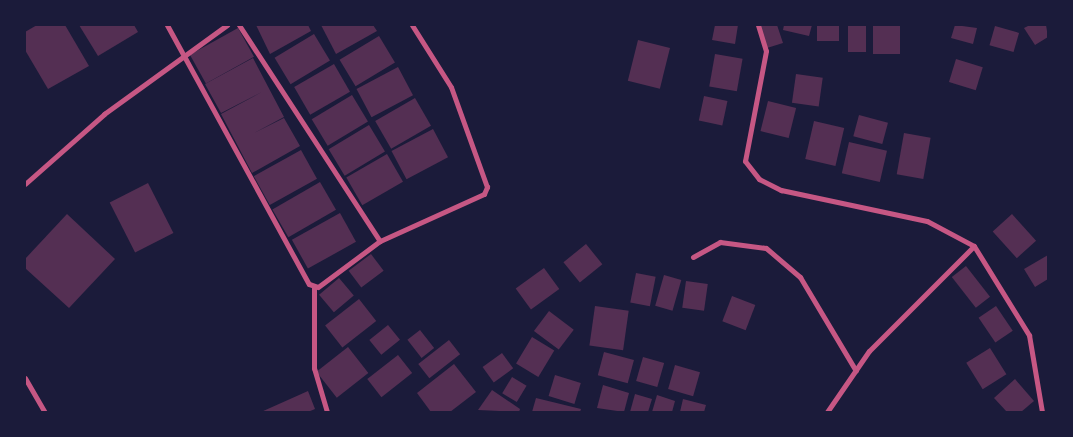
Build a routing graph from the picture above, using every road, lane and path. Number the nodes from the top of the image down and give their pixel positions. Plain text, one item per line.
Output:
1 (167, 25) edge
2 (226, 25) edge
3 (239, 25) edge
4 (412, 25) edge
5 (758, 25) edge
6 (183, 56) junction
7 (25, 184) edge
8 (380, 241) junction
9 (974, 246) junction
10 (693, 257) dead end
11 (314, 287) junction
12 (856, 370) junction
13 (25, 378) edge
14 (44, 412) edge
15 (327, 412) edge
16 (827, 412) edge
17 (1042, 412) edge

1 - 6 street
2 - 6 street
3 - 8 street
4 - 8 street
5 - 9 street
6 - 7 street
6 - 11 street
8 - 11 street
9 - 12 street
9 - 17 street
10 - 12 street
11 - 15 street
12 - 16 street
13 - 14 street

